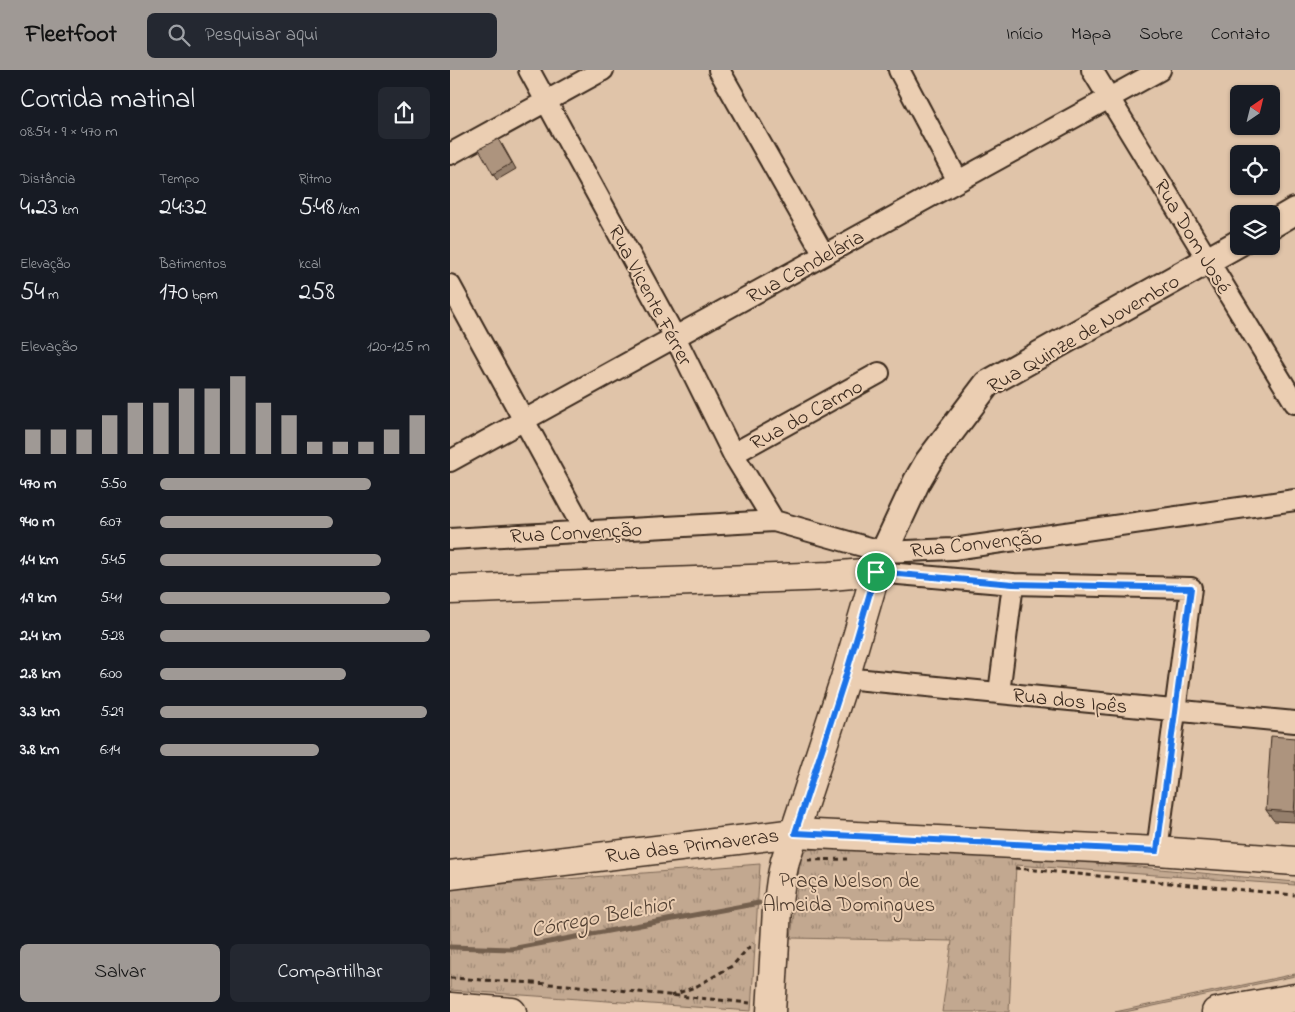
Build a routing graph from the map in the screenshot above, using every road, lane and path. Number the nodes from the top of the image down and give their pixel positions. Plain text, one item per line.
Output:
1 (528, 70) edge
2 (603, 70) edge
3 (719, 70) edge
4 (899, 70) edge
5 (1092, 70) edge
6 (1160, 70) edge
7 (1109, 98) junction
8 (546, 102) junction
9 (450, 154) edge
10 (958, 181) junction
11 (1295, 211) edge
12 (1280, 220) edge
13 (1230, 248) edge
14 (824, 256) junction
15 (1208, 260) junction
16 (450, 285) edge
17 (675, 337) junction
18 (879, 373) dead end
19 (1295, 403) edge
20 (523, 421) junction
21 (733, 454) junction
22 (450, 461) edge
23 (1295, 500) edge
24 (774, 521) junction
25 (585, 532) junction
26 (450, 539) edge
27 (880, 562) junction
28 (1013, 584) junction
29 (450, 590) edge
30 (845, 678) junction
31 (999, 693) junction
32 (1175, 710) junction
33 (1295, 722) edge
34 (795, 833) junction
35 (1157, 851) junction
36 (856, 860) dead end
37 (1295, 861) edge
38 (1008, 867) dead end
39 (783, 870) junction
40 (450, 875) edge
41 (1295, 895) edge
42 (765, 948) junction
43 (450, 978) edge
44 (671, 996) junction
45 (1295, 998) edge
46 (450, 1006) edge
47 (771, 1009) edge
48 (512, 1012) edge
49 (1216, 1012) edge

1 - 8 street, Rua Vicente Férrer
2 - 8 street
3 - 14 street
4 - 10 street
5 - 7 street, Rua Dom José
6 - 7 street, Rua Candelária
7 - 10 street, Rua Candelária
7 - 15 street, Rua Dom José
8 - 9 street
8 - 17 street, Rua Vicente Férrer
10 - 14 street, Rua Candelária
11 - 12 street
13 - 15 street, Rua Quinze de Novembro
14 - 17 street, Rua Candelária
15 - 19 street, Rua Dom José
15 - 27 street, Rua Quinze de Novembro
16 - 20 street
17 - 20 street, Rua Candelária
17 - 21 street, Rua Vicente Férrer
18 - 21 street, Rua do Carmo
20 - 22 street, Rua Candelária
20 - 25 street
21 - 24 street, Rua Vicente Férrer
23 - 27 street, Rua Convenção
24 - 25 street, Rua Convenção
24 - 27 street, Rua Convenção
25 - 26 street, Rua Convenção
27 - 28 street
27 - 29 main road
27 - 30 main road, Rua Quinze de Novembro
28 - 31 street
28 - 32 street
30 - 31 street, Rua dos Ipês
30 - 34 main road, Rua Quinze de Novembro
31 - 32 street, Rua dos Ipês
32 - 33 street, Rua dos Ipês
32 - 35 street
34 - 35 main road, Rua das Primaveras
34 - 39 main road, Rua Quinze de Novembro
34 - 40 main road, Rua das Primaveras
35 - 37 main road, Rua das Primaveras
36 - 39 path
38 - 41 path
39 - 42 main road, Rua Quinze de Novembro
42 - 44 path
42 - 47 main road, Rua Quinze de Novembro
43 - 44 path
44 - 47 path
45 - 49 main road
46 - 48 main road

